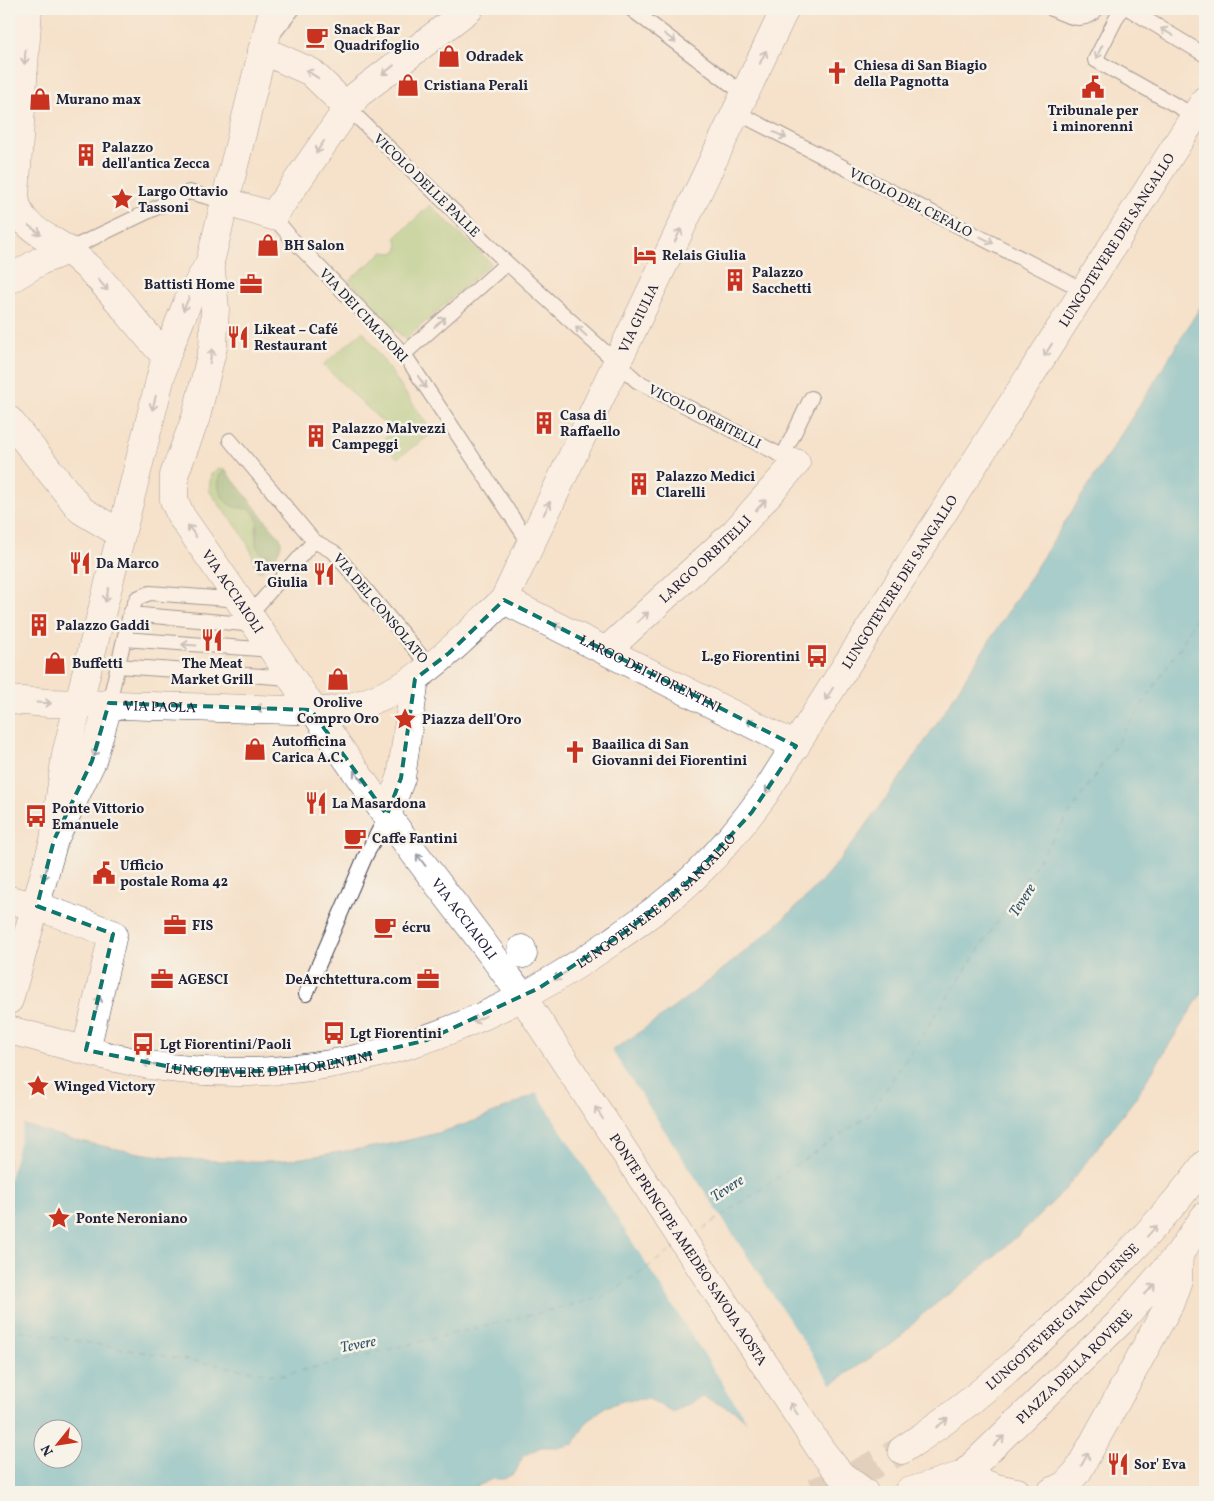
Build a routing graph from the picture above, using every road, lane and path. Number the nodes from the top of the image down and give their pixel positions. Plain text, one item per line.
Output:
1 (28, 9) edge
2 (264, 9) edge
3 (273, 9) edge
4 (293, 9) edge
5 (469, 9) edge
6 (631, 9) edge
7 (785, 9) edge
8 (1052, 9) edge
9 (1097, 9) edge
10 (1121, 9) edge
11 (1129, 9) edge
12 (262, 50) junction
13 (1205, 55) edge
14 (741, 104) junction
15 (347, 107) junction
16 (1200, 108) edge
17 (226, 202) junction
18 (273, 216) junction
19 (68, 250) junction
20 (210, 262) junction
21 (507, 263) junction
22 (9, 280) edge
23 (1085, 290) junction
24 (404, 354) junction
25 (166, 356) junction
26 (617, 364) junction
27 (811, 398) dead end
28 (9, 420) edge
29 (230, 440) dead end
30 (789, 459) junction
31 (121, 534) junction
32 (314, 541) junction
33 (530, 544) junction
34 (504, 600) junction
35 (249, 613) junction
36 (130, 614) junction
37 (124, 639) junction
38 (272, 650) junction
39 (607, 650) junction
40 (117, 666) junction
41 (423, 674) junction
42 (290, 678) junction
43 (9, 700) edge
44 (80, 703) junction
45 (109, 703) junction
46 (311, 710) junction
47 (796, 746) junction
48 (386, 815) junction
49 (54, 840) junction
50 (9, 900) edge
51 (37, 906) junction
52 (306, 994) dead end
53 (523, 998) junction
54 (9, 1000) edge
55 (9, 1030) edge
56 (86, 1050) junction
57 (1205, 1164) edge
58 (1205, 1216) edge
59 (1179, 1254) junction
60 (902, 1450) tunnel mouth
61 (964, 1487) edge
62 (864, 1492) edge
63 (908, 1492) edge
64 (1017, 1492) edge
65 (1051, 1492) edge

1 -> 19 street
2 - 12 lane
3 - 12 street
4 - 12 lane
5 -> 15 street
6 -> 14 lane, VICOLO DEL CEFALO
14 -> 7 street, VIA GIULIA
8 - 9 lane
10 -> 16 lane
13 -> 11 lane
15 -> 12 street
12 - 17 street
14 -> 23 lane, VICOLO DEL CEFALO
26 -> 14 street, VIA GIULIA
15 -> 18 street
15 - 21 lane, VICOLO DELLE PALLE
16 - 23 street, LUNGOTEVERE DEI SANGALLO
17 - 18 street
17 - 19 lane
17 - 20 street
18 - 24 lane, VIA DEI CIMATORI
19 - 22 street
19 -> 25 street
20 -> 25 street
35 -> 20 street, VIA ACCIAIOLI
24 -> 21 lane
26 -> 21 lane, VICOLO DELLE PALLE
23 -> 47 street, LUNGOTEVERE DEI SANGALLO
24 -> 33 lane, VIA DEI CIMATORI
25 -> 31 street
26 - 30 lane, VICOLO ORBITELLI
33 -> 26 street, VIA GIULIA
27 - 30 lane
28 - 31 street
29 - 32 lane, VIA DEL CONSOLATO
39 -> 30 street, LARGO ORBITELLI
31 -> 44 street
32 - 35 lane
32 - 41 lane, VIA DEL CONSOLATO
33 - 34 street, VIA GIULIA
39 -> 34 street, LARGO DEI FIORENTINI
34 - 41 street, VIA GIULIA
35 - 36 lane
35 - 36 lane
35 - 38 street, VIA ACCIAIOLI
36 - 37 lane
38 -> 37 lane
37 - 40 lane
38 - 42 street, VIA ACCIAIOLI
47 -> 39 street, LARGO DEI FIORENTINI
40 - 42 lane
40 - 45 lane
41 - 46 street
41 - 48 street
42 - 46 street, VIA ACCIAIOLI
43 -> 44 street, VIA PAOLA
44 - 45 street, VIA PAOLA
44 - 49 street
46 -> 45 street, VIA PAOLA
45 -> 49 street
48 -> 46 street
47 -> 53 street, LUNGOTEVERE DEI SANGALLO
48 - 52 lane
53 -> 48 street, VIA ACCIAIOLI
49 -> 51 street
50 - 51 street
51 - 54 street
56 -> 51 street
53 -> 56 street, LUNGOTEVERE DEI FIORENTINI
62 -> 53 street, PONTE PRINCIPE AMEDEO SAVOIA AOSTA
55 - 56 street, LUNGOTEVERE DEI FIORENTINI
60 -> 57 street, LUNGOTEVERE GIANICOLENSE
58 - 59 street, PIAZZA DELLA ROVERE
61 -> 59 street, PIAZZA DELLA ROVERE
65 -> 59 street
61 - 63 street, PIAZZA DELLA ROVERE
61 - 64 street

